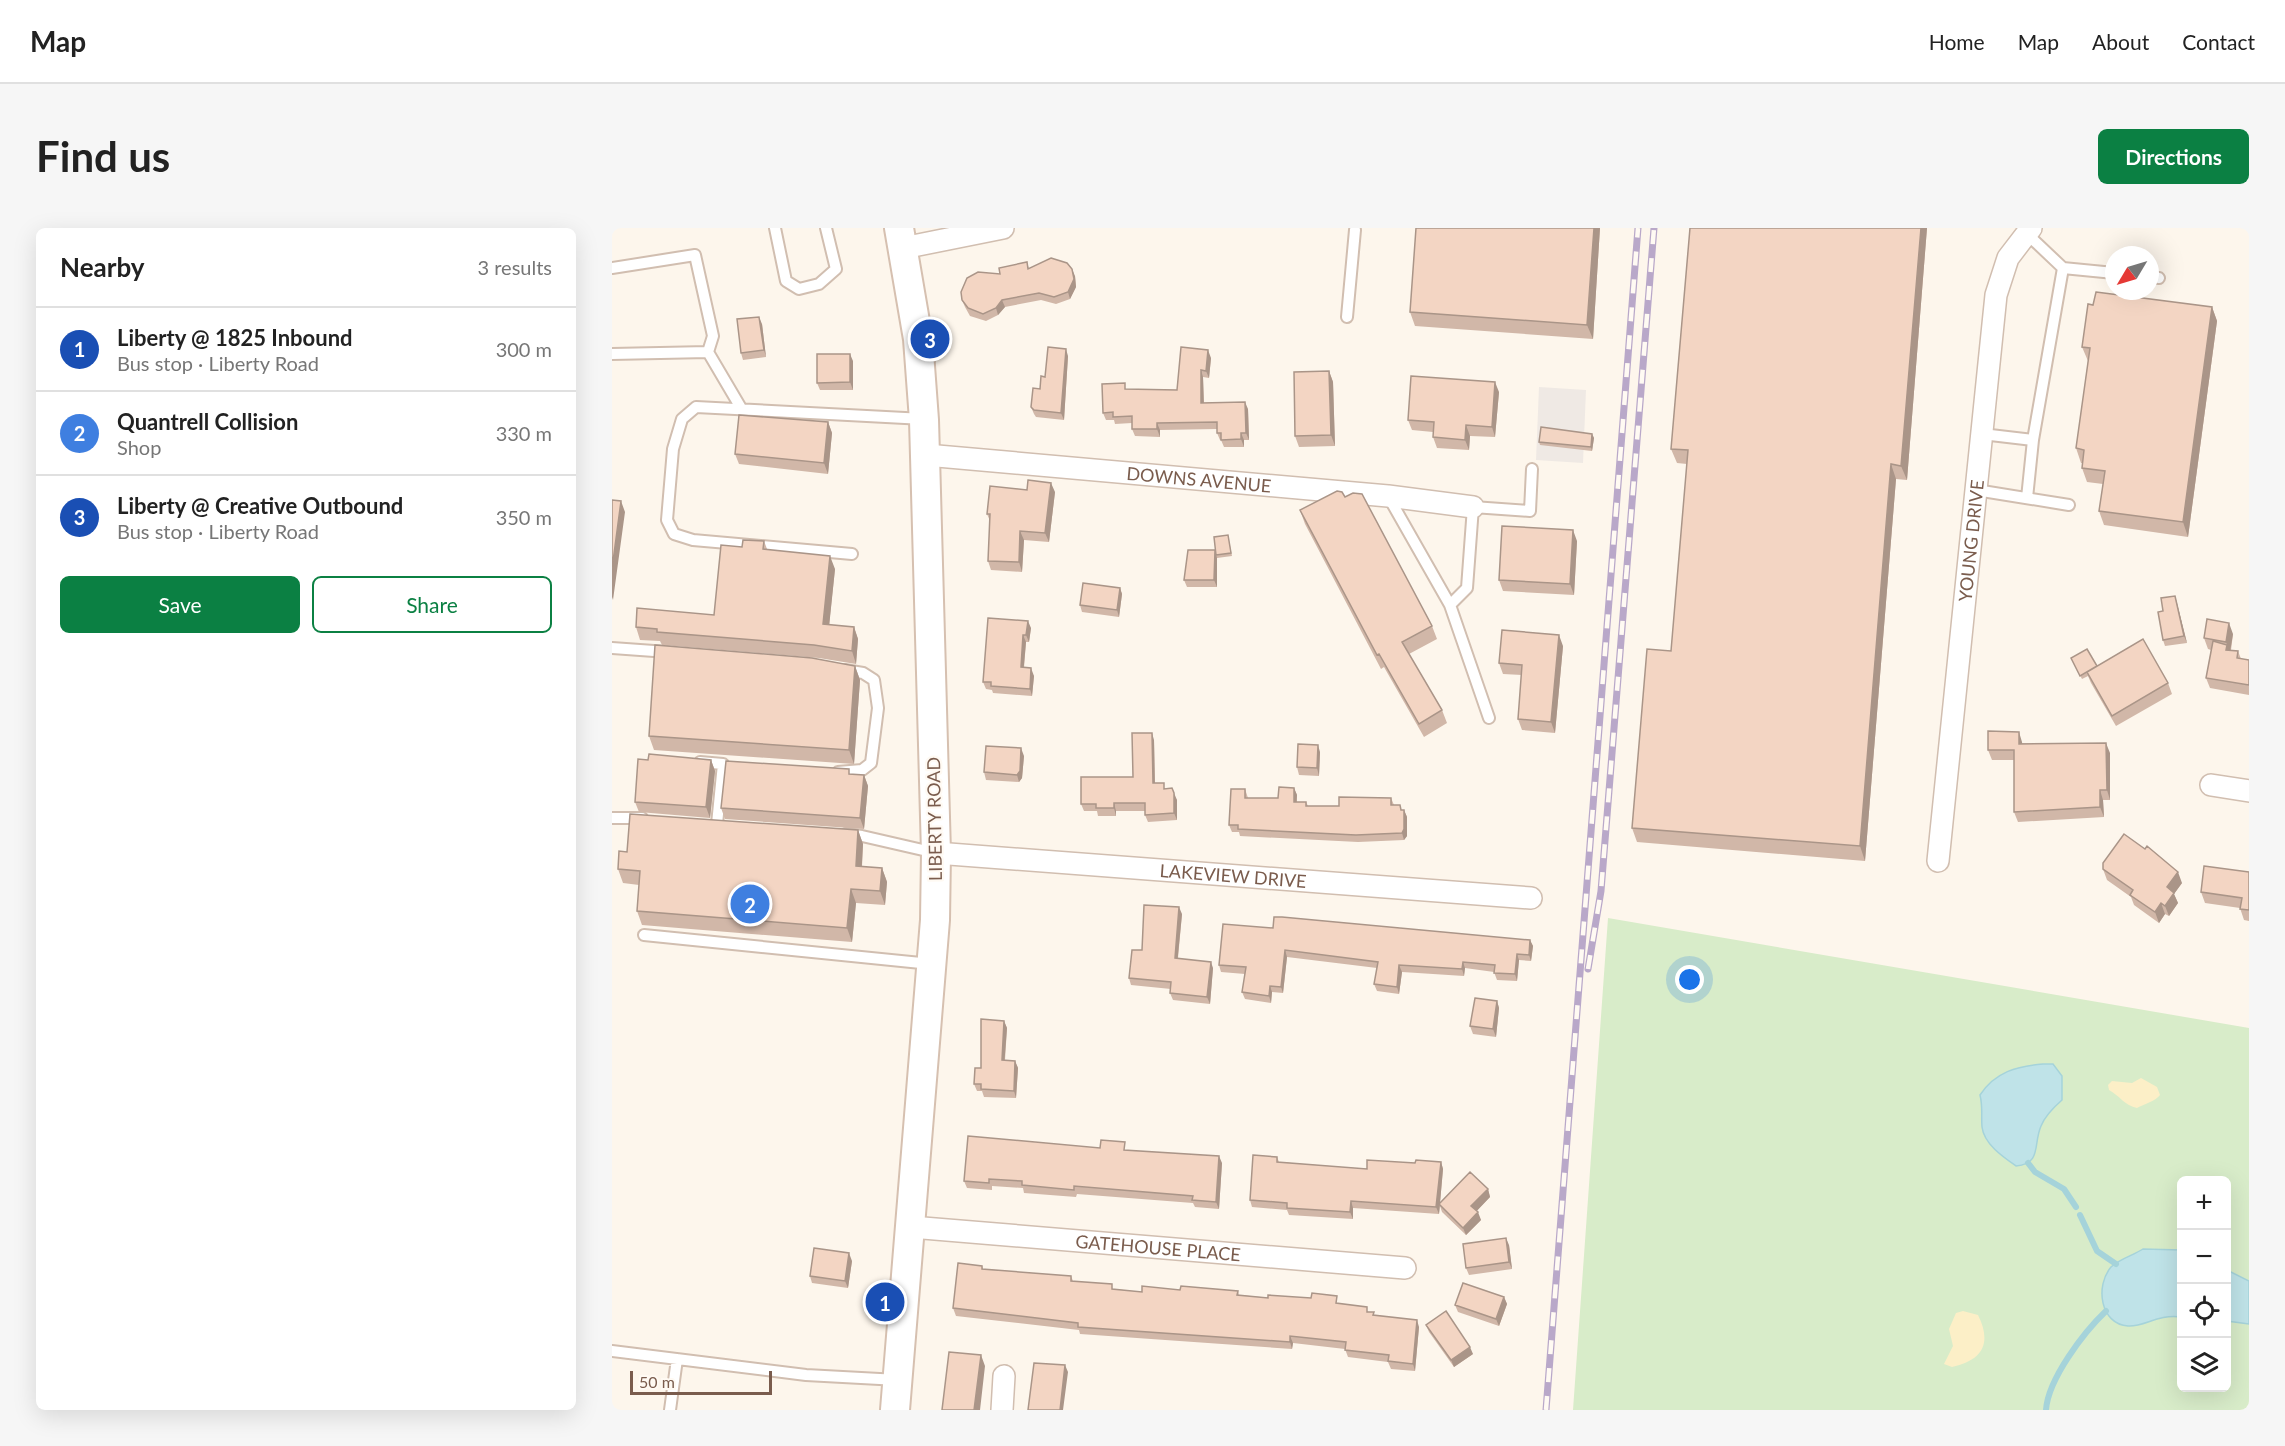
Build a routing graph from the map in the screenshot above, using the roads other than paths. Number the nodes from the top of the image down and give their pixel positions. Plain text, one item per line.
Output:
1 (775, 228) edge
2 (826, 228) edge
3 (1003, 228) edge
4 (1342, 228) edge
5 (1355, 229) edge
6 (2029, 230) edge
7 (901, 238) edge
8 (612, 268) edge
9 (2063, 268) junction
10 (2105, 272) edge
11 (1347, 317) dead end
12 (708, 352) junction
13 (612, 354) edge
14 (741, 408) junction
15 (924, 420) junction
16 (1982, 434) junction
17 (2033, 440) junction
18 (926, 455) junction
19 (1532, 469) dead end
20 (1976, 490) junction
21 (1388, 496) junction
22 (2027, 498) junction
23 (2069, 505) dead end
24 (1473, 507) junction
25 (852, 554) dead end
26 (1450, 604) junction
27 (612, 648) edge
28 (681, 654) edge
29 (829, 667) edge
30 (1489, 718) dead end
31 (692, 761) edge
32 (827, 771) edge
33 (2211, 785) dead end
34 (2249, 791) edge
35 (612, 818) edge
36 (650, 819) edge
37 (717, 824) edge
38 (829, 833) edge
39 (936, 854) junction
40 (1938, 861) dead end
41 (1531, 898) dead end
42 (644, 935) dead end
43 (931, 964) junction
44 (911, 1227) junction
45 (1405, 1268) dead end
46 (612, 1351) edge
47 (677, 1359) junction
48 (1004, 1376) dead end
49 (898, 1380) junction
50 (670, 1410) edge
51 (895, 1410) edge
52 (1002, 1410) edge

1 - 2 lane
3 - 7 street
4 - 5 lane
5 - 11 lane
6 - 9 lane
6 - 16 street, YOUNG DRIVE
7 - 15 main road, LIBERTY ROAD
8 - 12 lane
9 - 10 lane
9 - 17 lane
12 - 13 lane
12 - 14 lane
14 - 15 lane
14 - 25 lane
15 - 18 main road, LIBERTY ROAD
16 - 17 lane
16 - 20 street, YOUNG DRIVE
17 - 22 lane
18 - 21 street, DOWNS AVENUE
18 - 39 main road, LIBERTY ROAD
19 - 24 lane
20 - 22 lane
20 - 40 street, YOUNG DRIVE
21 - 24 street, DOWNS AVENUE
21 - 26 lane
22 - 23 lane
24 - 26 lane
26 - 30 lane
27 - 28 lane
29 - 32 lane
31 - 37 lane
33 - 34 street
35 - 36 lane
38 - 39 lane
39 - 41 street, LAKEVIEW DRIVE
39 - 43 main road, LIBERTY ROAD
42 - 43 lane
43 - 44 main road, LIBERTY ROAD
44 - 45 street, GATEHOUSE PLACE
44 - 49 main road, LIBERTY ROAD
46 - 47 lane
47 - 49 lane
47 - 50 lane
48 - 52 street
49 - 51 main road, LIBERTY ROAD

